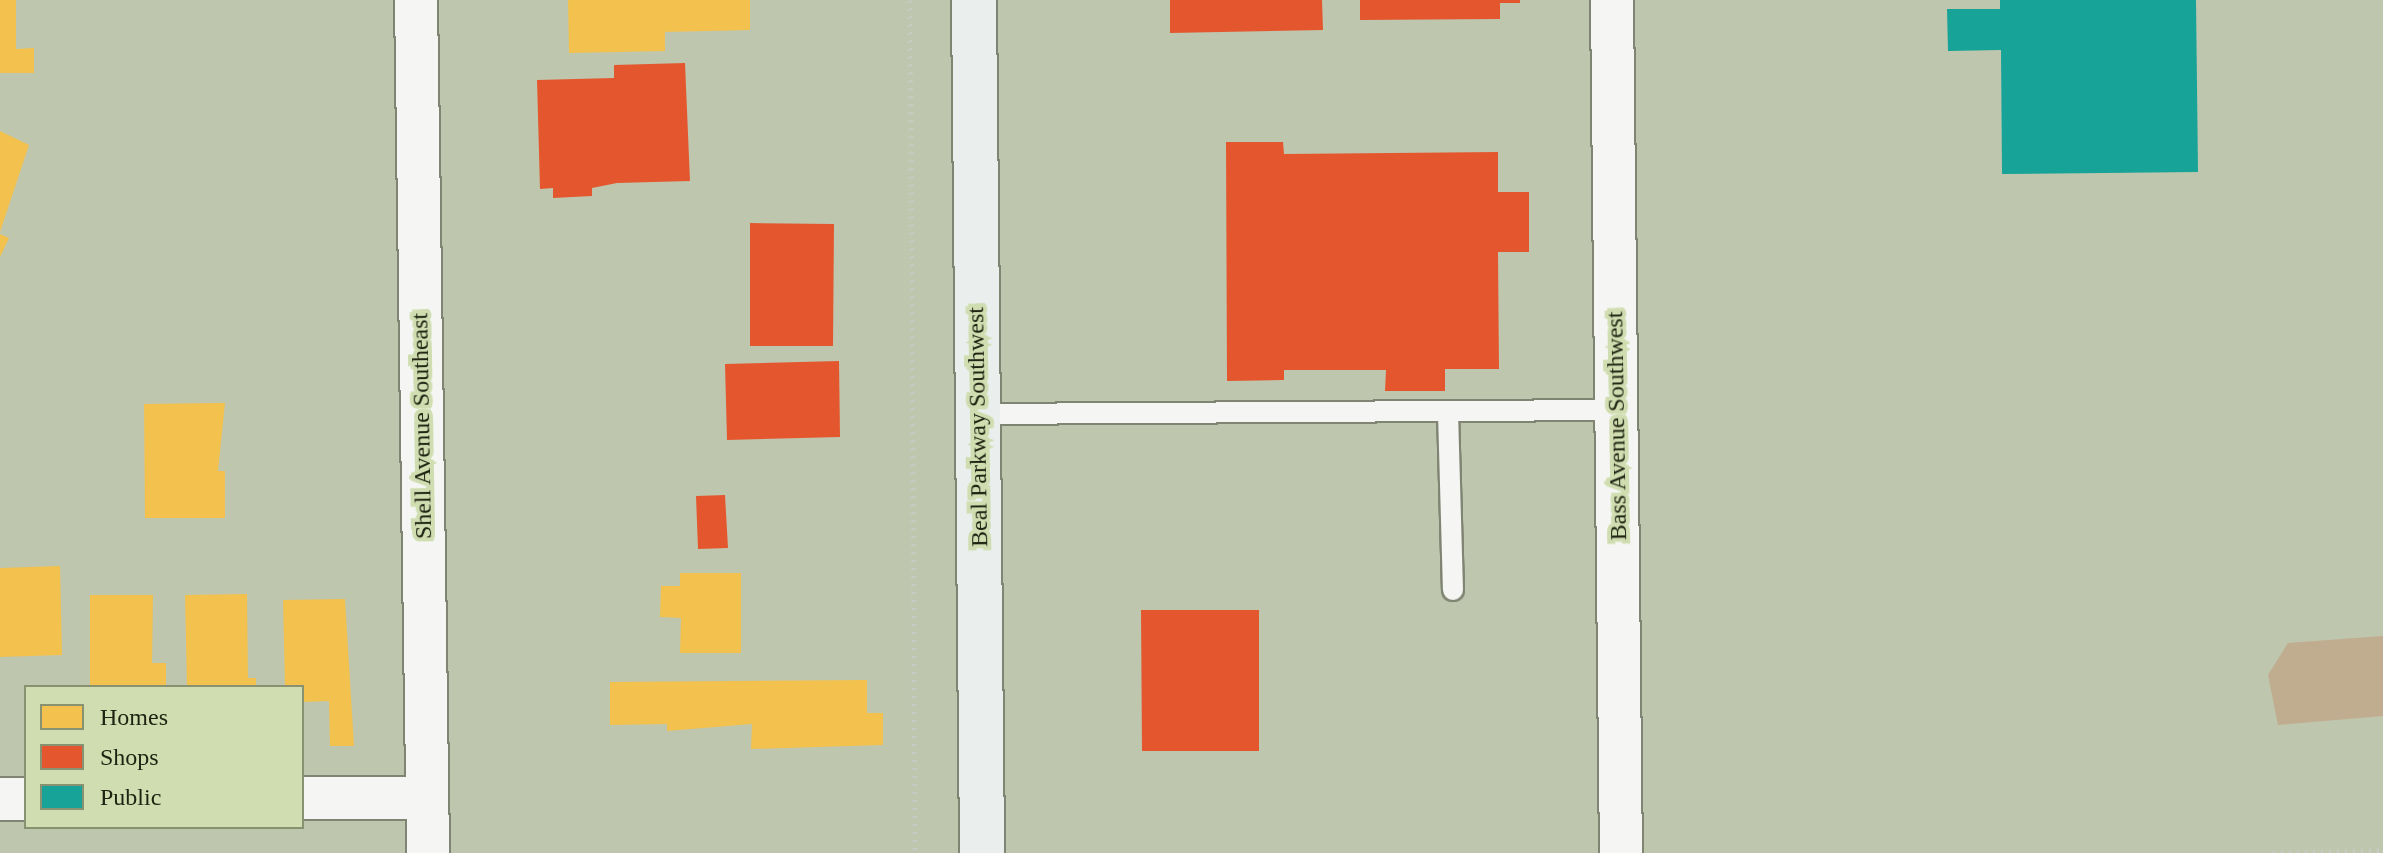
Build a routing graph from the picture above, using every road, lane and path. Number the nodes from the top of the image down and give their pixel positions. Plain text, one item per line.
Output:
1 (416, 0) edge
2 (910, 0) edge
3 (974, 0) edge
4 (1612, 0) edge
5 (1617, 410) junction
6 (1448, 412) junction
7 (978, 414) junction
8 (1453, 590) dead end
9 (304, 798) edge
10 (427, 798) junction
11 (0, 799) edge
12 (24, 799) edge
13 (2383, 850) edge
14 (428, 853) edge
15 (915, 853) edge
16 (982, 853) edge
17 (1621, 853) edge
18 (2273, 853) edge

1 - 10 street, Shell Avenue Southeast
2 - 15 path
3 - 7 main road, Beal Parkway Southwest
4 - 5 street, Bass Avenue Southwest
5 - 6 lane
5 - 17 street, Bass Avenue Southwest
6 - 7 lane
6 - 8 lane
7 - 16 main road, Beal Parkway Southwest
9 - 10 street
10 - 14 street, Shell Avenue Southeast
11 - 12 street
13 - 18 path

